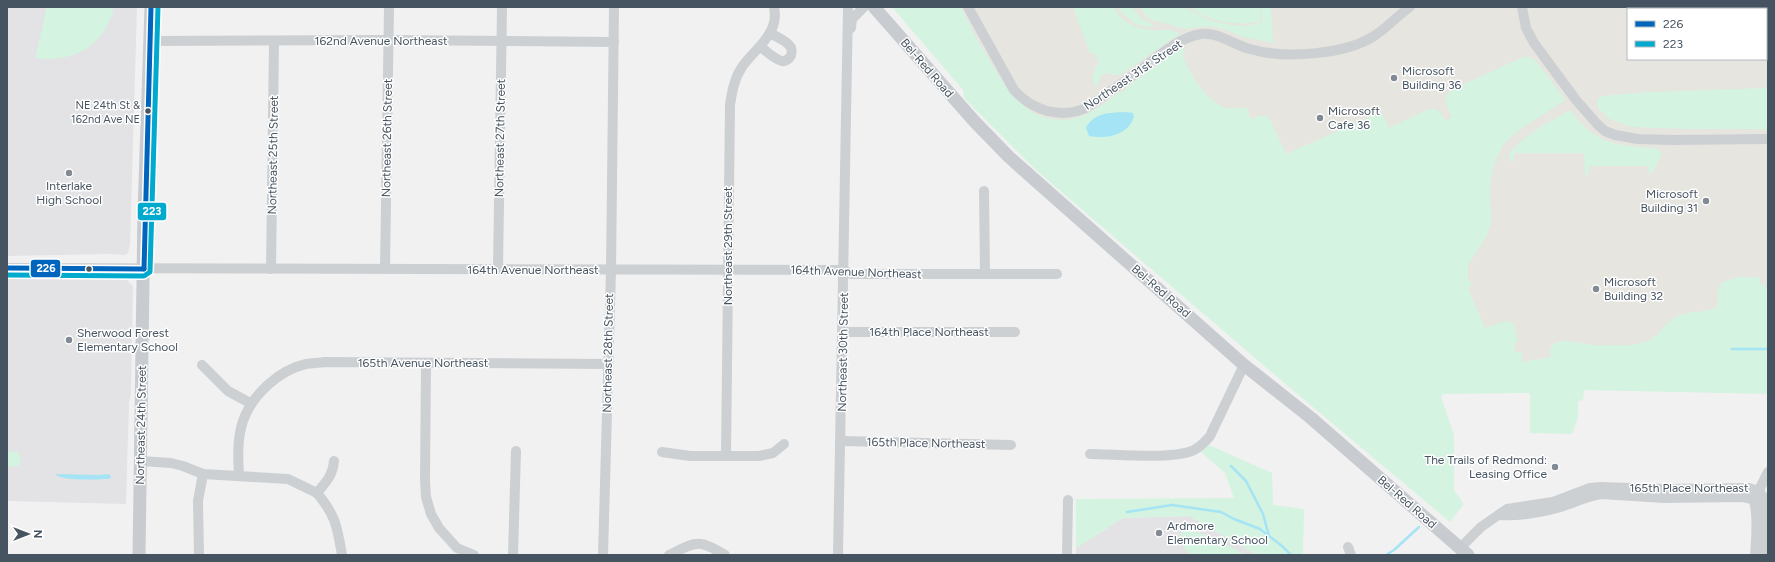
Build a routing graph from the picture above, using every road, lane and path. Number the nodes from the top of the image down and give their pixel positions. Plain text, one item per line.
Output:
1 (151, 7) edge
2 (389, 7) edge
3 (502, 7) edge
4 (614, 7) edge
5 (848, 7) edge
6 (864, 7) edge
7 (874, 7) edge
8 (968, 7) edge
9 (1410, 7) edge
10 (1522, 7) edge
11 (775, 10) edge
12 (770, 33) junction
13 (388, 40) junction
14 (149, 41) junction
15 (274, 41) junction
16 (501, 41) junction
17 (614, 42) junction
18 (760, 47) junction
19 (847, 54) junction
20 (1768, 139) edge
21 (984, 191) dead end
22 (7, 268) edge
23 (144, 269) junction
24 (271, 269) junction
25 (385, 269) junction
26 (498, 269) junction
27 (611, 270) junction
28 (728, 270) junction
29 (844, 270) junction
30 (985, 274) junction
31 (1057, 274) dead end
32 (843, 332) junction
33 (1015, 332) dead end
34 (426, 363) junction
35 (608, 364) junction
36 (202, 365) dead end
37 (1244, 365) junction
38 (250, 403) junction
39 (841, 441) junction
40 (784, 444) dead end
41 (1011, 445) dead end
42 (516, 451) dead end
43 (662, 452) dead end
44 (1090, 454) dead end
45 (726, 456) junction
46 (141, 461) junction
47 (334, 461) dead end
48 (1768, 472) edge
49 (203, 474) junction
50 (239, 476) junction
51 (317, 492) junction
52 (1756, 498) junction
53 (1068, 500) dead end
54 (1761, 542) junction
55 (1464, 551) edge
56 (455, 552) edge
57 (139, 555) edge
58 (198, 555) edge
59 (342, 555) edge
60 (474, 555) edge
61 (513, 555) edge
62 (603, 555) edge
63 (670, 555) edge
64 (725, 555) edge
65 (838, 555) edge
66 (1068, 555) edge
67 (1755, 555) edge
68 (1764, 555) edge

1 - 14 main road, Northeast 24th Street
2 - 13 street, Northeast 26th Street
3 - 16 street, Northeast 27th Street
4 - 17 street, Northeast 28th Street
5 - 19 street, Northeast 30th Street
6 - 19 street, Northeast 30th Street
7 - 37 main road, Bel-Red Road
8 - 9 street, Northeast 31st Street
10 - 20 street
11 - 12 street, Northeast 29th Street
12 - 18 street, Northeast 29th Street
12 - 18 street
13 - 15 street, 162nd Avenue Northeast
13 - 16 street, 162nd Avenue Northeast
13 - 25 street, Northeast 26th Street
14 - 15 street, 162nd Avenue Northeast
14 - 23 main road, Northeast 24th Street
15 - 24 street, Northeast 25th Street
16 - 17 street, 162nd Avenue Northeast
16 - 26 street, Northeast 27th Street
17 - 27 street, Northeast 28th Street
18 - 28 street, Northeast 29th Street
19 - 29 street, Northeast 30th Street
21 - 30 street
22 - 23 street, 164th Avenue Northeast
23 - 24 street, 164th Avenue Northeast
23 - 46 main road, Northeast 24th Street
24 - 25 street, 164th Avenue Northeast
25 - 26 street, 164th Avenue Northeast
26 - 27 street, 164th Avenue Northeast
27 - 28 street, 164th Avenue Northeast
27 - 35 street, Northeast 28th Street
28 - 29 street, 164th Avenue Northeast
28 - 45 street, Northeast 29th Street
29 - 30 street, 164th Avenue Northeast
29 - 32 street, Northeast 30th Street
30 - 31 street, 164th Avenue Northeast
32 - 33 street, 164th Place Northeast
32 - 39 street, Northeast 30th Street
34 - 35 street, 165th Avenue Northeast
34 - 38 street, 165th Avenue Northeast
34 - 56 street
35 - 62 street, Northeast 28th Street
36 - 38 street
37 - 44 street
37 - 55 main road, Bel-Red Road
38 - 50 street
39 - 41 street, 165th Place Northeast
39 - 65 street, Northeast 30th Street
40 - 45 street
42 - 61 street
43 - 45 street
46 - 49 street
46 - 57 main road, Northeast 24th Street
47 - 51 street
48 - 52 street
49 - 50 street
49 - 58 street
50 - 51 street
51 - 59 street
52 - 54 street
52 - 55 street, 165th Place Northeast
53 - 66 street
54 - 67 street
54 - 68 street
56 - 60 street
63 - 64 street

